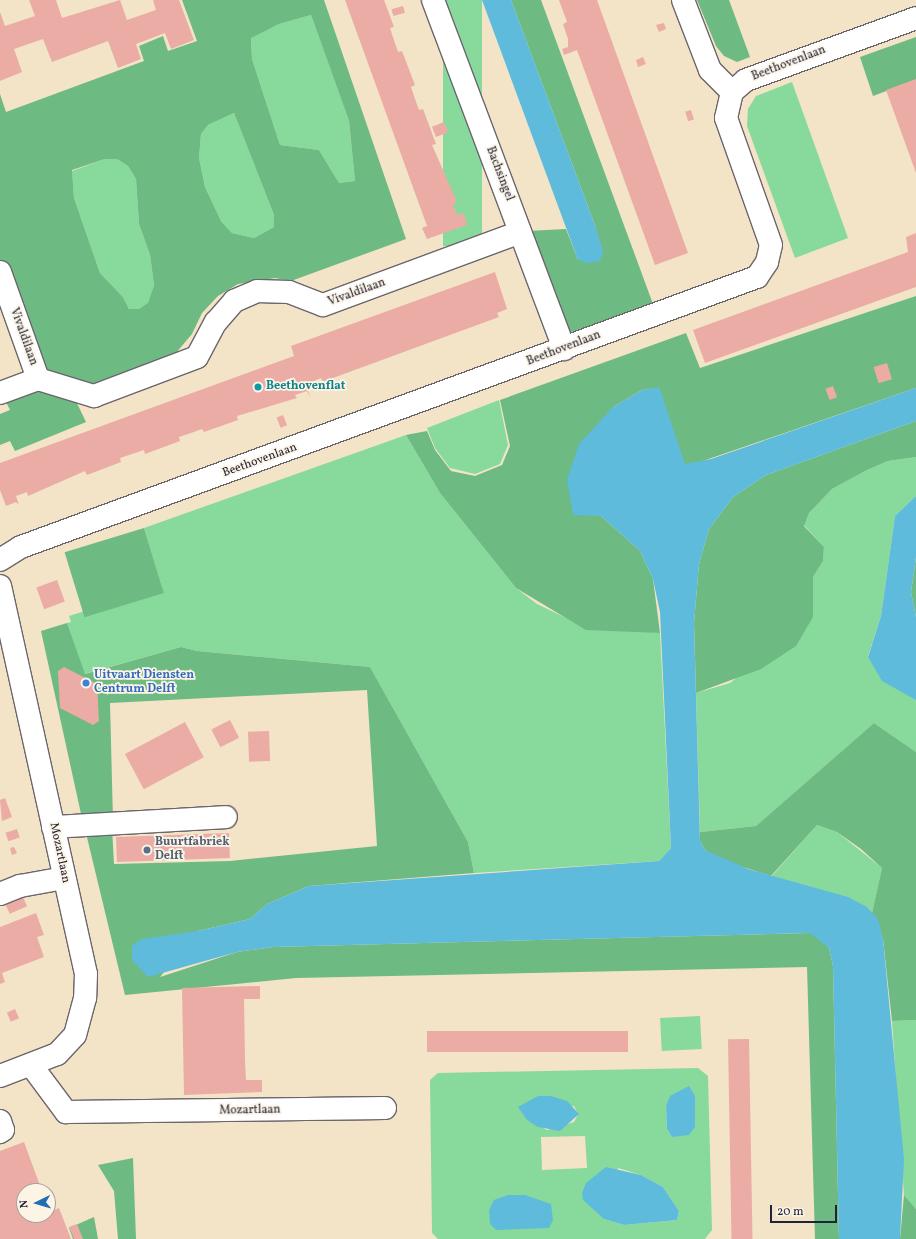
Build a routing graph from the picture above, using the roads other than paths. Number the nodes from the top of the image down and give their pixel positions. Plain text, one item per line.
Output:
1 (433, 0) edge
2 (683, 0) edge
3 (916, 18) edge
4 (732, 92) junction
5 (520, 232) junction
6 (0, 272) edge
7 (564, 349) junction
8 (38, 379) junction
9 (0, 393) edge
10 (0, 560) edge
11 (0, 586) edge
12 (226, 817) dead end
13 (53, 827) junction
14 (64, 878) junction
15 (0, 894) edge
16 (31, 1065) junction
17 (0, 1076) edge
18 (385, 1108) dead end
19 (0, 1121) edge
20 (0, 1132) edge

1 - 5 street, Bachsingel
2 - 4 street
3 - 4 street, Beethovenlaan
4 - 7 street, Beethovenlaan
5 - 7 street, Bachsingel
5 - 8 street, Vivaldilaan
6 - 8 street, Vivaldilaan
7 - 10 street, Beethovenlaan
8 - 9 street, Vivaldilaan
11 - 13 street, Mozartlaan
12 - 13 street
13 - 14 street, Mozartlaan
14 - 15 street
14 - 16 street, Mozartlaan
16 - 17 street, Mozartlaan
16 - 18 street, Mozartlaan
19 - 20 street

